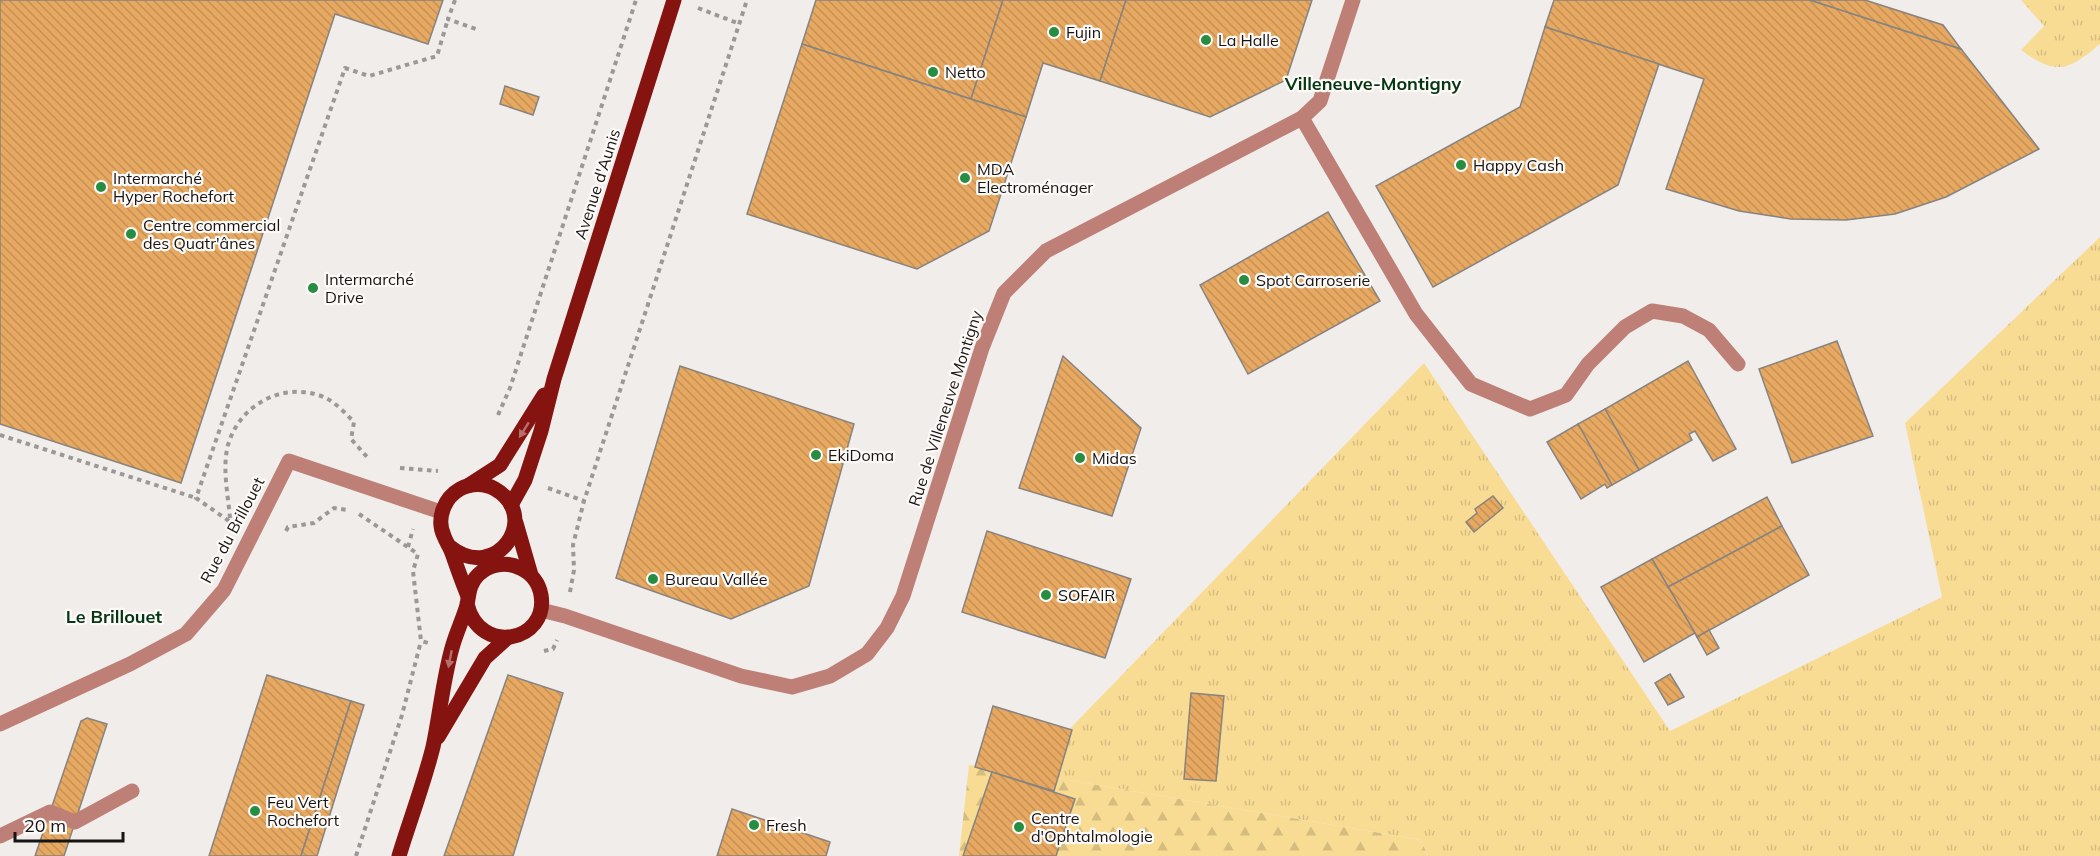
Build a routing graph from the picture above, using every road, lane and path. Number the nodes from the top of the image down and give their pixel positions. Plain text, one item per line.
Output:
1 (455, 0) edge
2 (636, 0) edge
3 (747, 0) edge
4 (1353, 0) edge
5 (681, 2) edge
6 (448, 19) junction
7 (740, 24) junction
8 (476, 29) dead end
9 (1302, 118) junction
10 (1738, 364) dead end
11 (554, 379) junction
12 (497, 417) dead end
13 (0, 435) edge
14 (468, 485) junction
15 (196, 498) junction
16 (584, 501) dead end
17 (441, 512) junction
18 (513, 512) junction
19 (230, 521) dead end
20 (449, 546) junction
21 (531, 575) junction
22 (467, 600) junction
23 (541, 610) junction
24 (507, 638) junction
25 (421, 641) dead end
26 (0, 724) edge
27 (432, 747) junction
28 (132, 791) dead end
29 (0, 836) edge
30 (356, 856) edge
31 (399, 856) edge

1 - 6 path
2 - 12 path
3 - 7 path
4 - 9 street, Rue de Villeneuve Montigny
5 - 7 path
5 - 11 main road, Avenue d'Aunis
6 - 8 path
6 - 15 path
7 - 16 path
9 - 10 street
9 - 23 street, Rue de Villeneuve Montigny
11 -> 14 main road, Avenue d'Aunis
11 - 18 main road, Avenue d'Aunis
13 - 15 path
14 - 17 main road, Avenue d'Aunis
14 - 18 main road
15 - 19 path
17 - 20 main road
17 - 26 street, Rue du Brillouet
18 - 20 main road, Avenue d'Aunis
18 - 21 main road
20 - 22 main road
21 - 22 main road
21 - 23 main road
22 - 24 main road
22 -> 27 main road
23 - 24 main road
24 - 27 main road
25 - 30 path
27 - 31 main road
28 - 29 street

